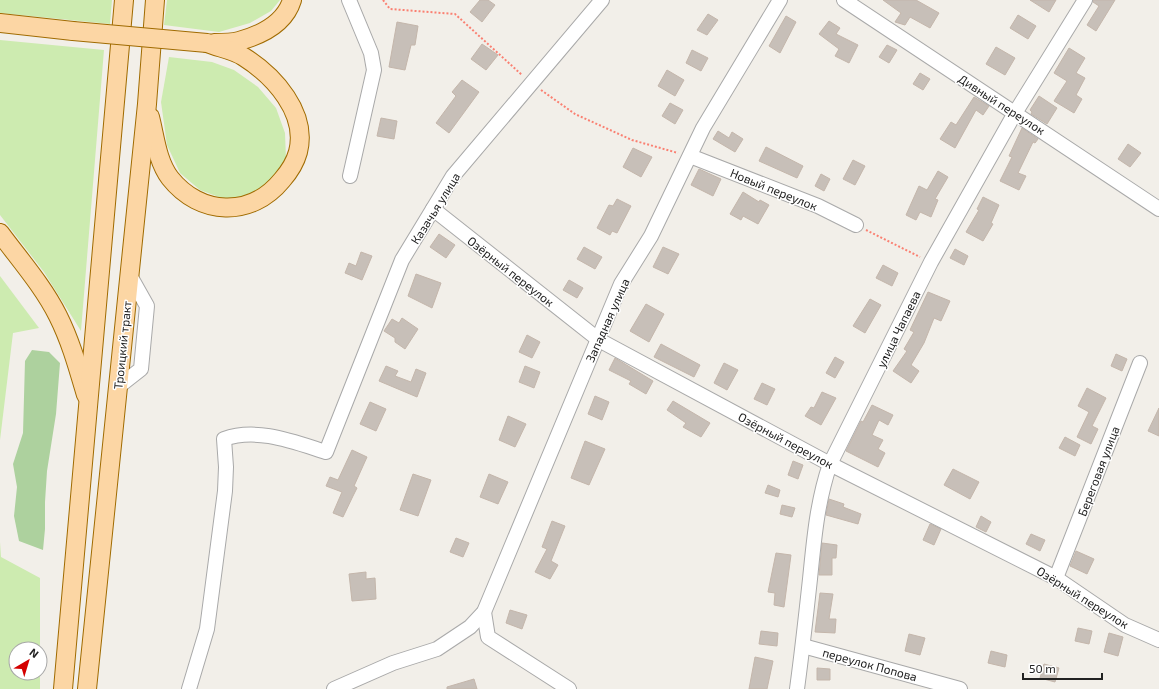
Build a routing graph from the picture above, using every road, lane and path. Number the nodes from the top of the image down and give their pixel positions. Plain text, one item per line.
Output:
1 (124, 0) edge
2 (155, 0) edge
3 (292, 0) edge
4 (349, 0) edge
5 (602, 0) edge
6 (780, 0) edge
7 (844, 0) edge
8 (1085, 0) edge
9 (0, 23) edge
10 (207, 43) junction
11 (147, 104) junction
12 (1015, 113) junction
13 (690, 156) junction
14 (350, 176) dead end
15 (1159, 208) edge
16 (433, 209) junction
17 (856, 225) joint
18 (0, 233) edge
19 (931, 262) junction
20 (599, 340) junction
21 (1140, 363) dead end
22 (89, 406) junction
23 (830, 464) junction
24 (1056, 578) junction
25 (484, 612) junction
26 (1159, 640) edge
27 (803, 646) junction
28 (63, 689) edge
29 (87, 689) edge
30 (189, 689) edge
31 (334, 689) edge
32 (569, 689) edge
33 (797, 689) edge
34 (960, 689) edge

1 - 22 main road
2 - 11 main road, Троицкий тракт
3 - 10 main road
4 - 14 street
5 - 16 street, Казачья улица
6 - 13 street, Западная улица
7 - 12 street, Дивный переулок
8 - 12 street, улица Чапаева
9 - 10 main road, bridge
10 - 11 main road
11 - 29 main road, Троицкий тракт
12 - 15 street, Дивный переулок
12 - 19 street, улица Чапаева
13 - 17 street, Новый переулок
13 - 20 street, Западная улица
16 - 20 street, Озёрный переулок
16 - 30 street, Казачья улица
17 - 19 path
18 - 22 main road
19 - 23 street, улица Чапаева
20 - 23 street, Озёрный переулок
20 - 25 street, Западная улица
21 - 24 street, Береговая улица
22 - 28 main road
23 - 24 street, Озёрный переулок
23 - 27 street, улица Чапаева
24 - 26 street, Озёрный переулок
25 - 31 street
25 - 32 street
27 - 33 street, улица Чапаева
27 - 34 street, переулок Попова

